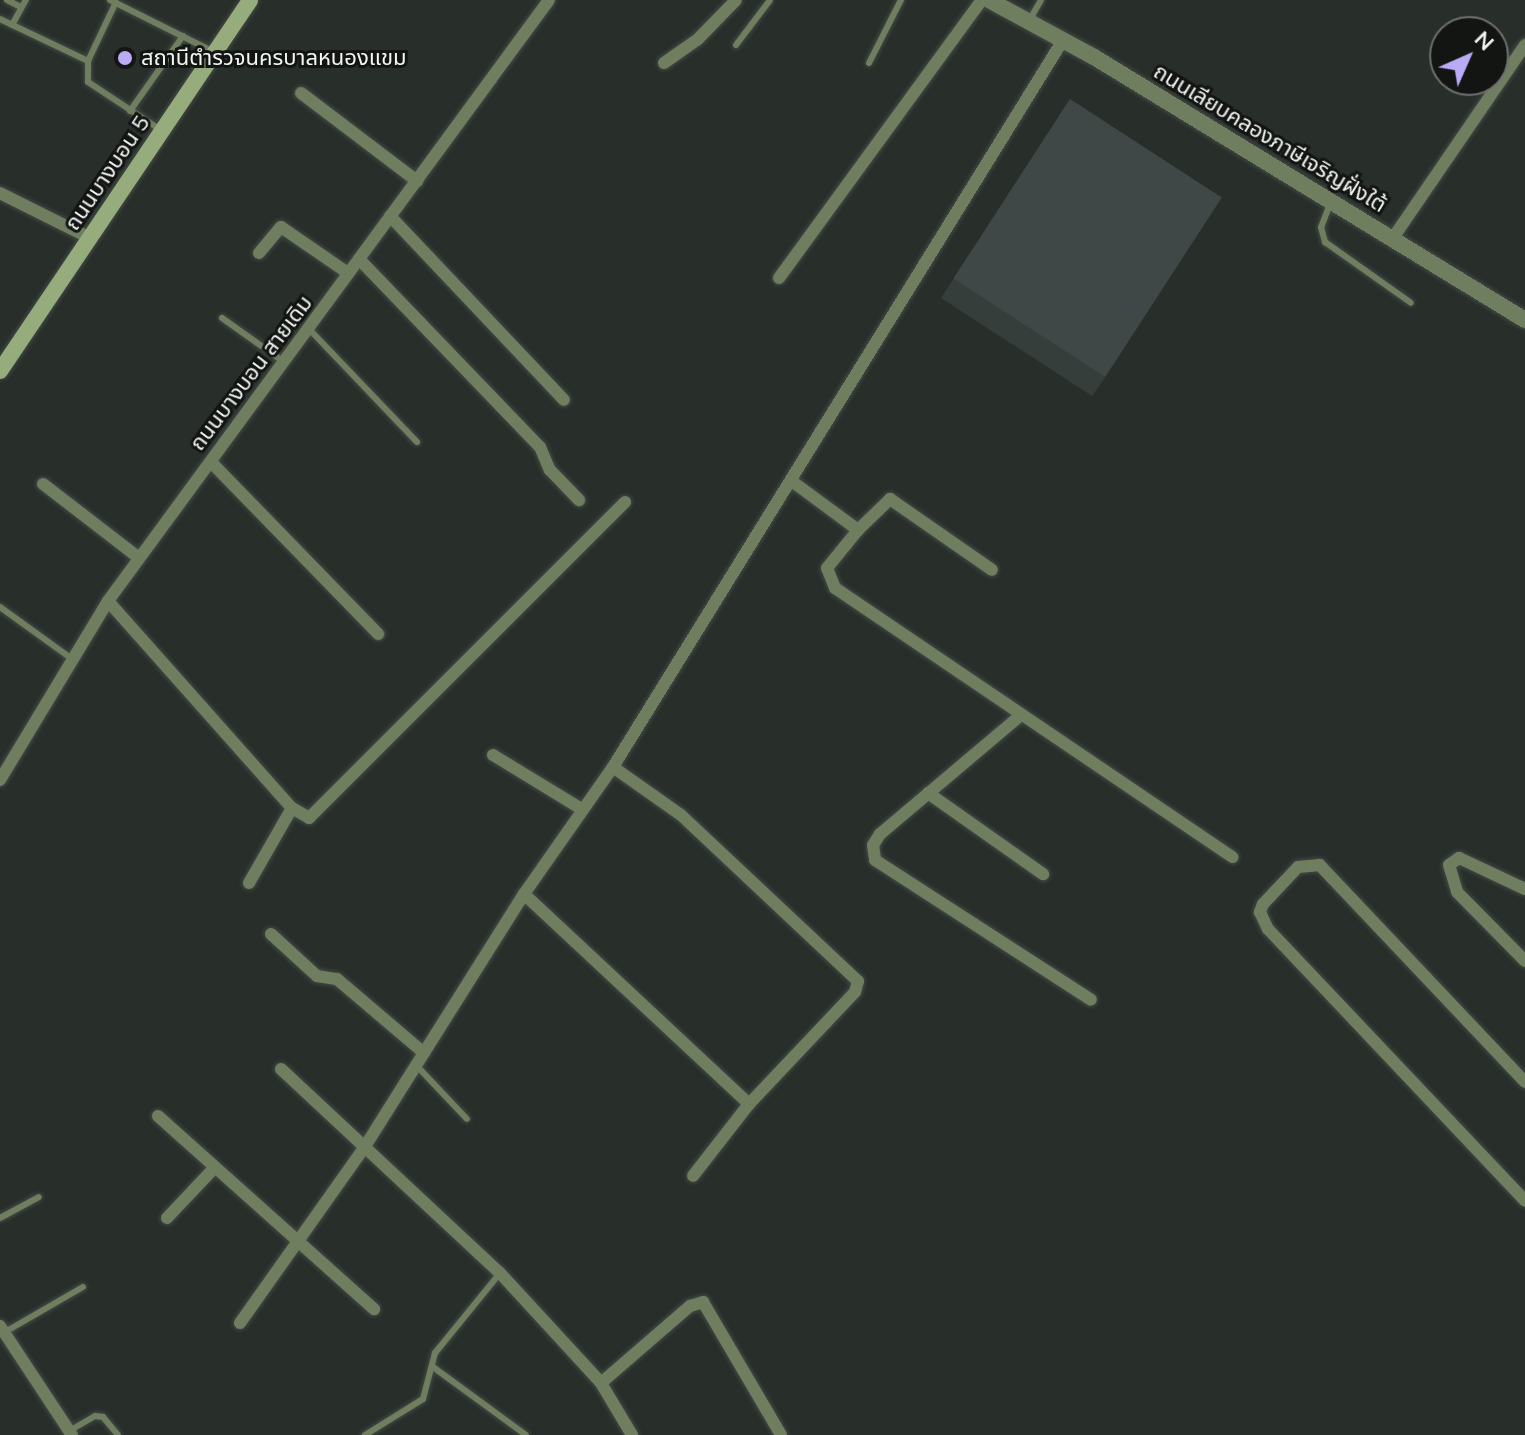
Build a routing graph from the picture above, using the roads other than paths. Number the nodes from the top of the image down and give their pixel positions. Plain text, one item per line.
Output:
1 (7, 0) edge
2 (26, 0) edge
3 (250, 0) edge
4 (549, 0) edge
5 (736, 0) edge
6 (770, 0) edge
7 (900, 0) edge
8 (982, 0) edge
9 (989, 0) edge
10 (1041, 0) edge
11 (113, 1) edge
12 (21, 7) junction
13 (0, 19) edge
14 (1029, 22) junction
15 (12, 25) junction
16 (183, 36) junction
17 (1063, 40) junction
18 (736, 45) dead end
19 (1525, 45) edge
20 (215, 53) junction
21 (88, 61) junction
22 (664, 63) dead end
23 (869, 63) dead end
24 (301, 93) dead end
25 (130, 111) junction
26 (162, 131) junction
27 (417, 181) junction
28 (0, 193) edge
29 (1332, 201) junction
30 (390, 216) junction
31 (90, 238) junction
32 (1393, 238) junction
33 (259, 253) dead end
34 (359, 259) junction
35 (348, 273) junction
36 (779, 278) dead end
37 (1411, 303) dead end
38 (222, 318) dead end
39 (1525, 320) edge
40 (310, 330) junction
41 (284, 362) junction
42 (0, 371) edge
43 (564, 400) dead end
44 (417, 442) dead end
45 (211, 462) junction
46 (793, 482) junction
47 (43, 484) dead end
48 (579, 500) dead end
49 (625, 502) dead end
50 (858, 530) junction
51 (139, 558) junction
52 (992, 570) dead end
53 (108, 601) junction
54 (0, 607) edge
55 (378, 634) dead end
56 (72, 659) junction
57 (1021, 715) junction
58 (493, 755) dead end
59 (613, 767) junction
60 (2, 774) edge
61 (928, 793) junction
62 (292, 808) junction
63 (583, 810) junction
64 (1232, 857) dead end
65 (1043, 874) dead end
66 (249, 883) dead end
67 (1525, 889) edge
68 (524, 894) junction
69 (271, 934) dead end
70 (1525, 961) edge
71 (1091, 1000) dead end
72 (424, 1053) junction
73 (416, 1065) junction
74 (281, 1069) dead end
75 (1524, 1080) edge
76 (749, 1104) junction
77 (158, 1116) dead end
78 (467, 1119) dead end
79 (364, 1148) junction
80 (215, 1167) junction
81 (693, 1176) dead end
82 (39, 1197) dead end
83 (1525, 1201) edge
84 (0, 1218) edge
85 (167, 1218) dead end
86 (298, 1241) junction
87 (500, 1273) junction
88 (83, 1287) dead end
89 (374, 1309) dead end
90 (240, 1323) dead end
91 (2, 1331) edge
92 (433, 1367) junction
93 (601, 1383) junction
94 (70, 1433) edge
95 (118, 1435) edge
96 (365, 1435) edge
97 (526, 1435) edge
98 (632, 1435) edge
99 (781, 1435) edge

1 - 12 lane
2 - 12 lane
3 - 20 main road, ถนนบางบอน 5
4 - 27 street, ถนนบางบอน สายเดิม
5 - 22 street
6 - 18 lane
7 - 23 lane
8 - 36 street
9 - 14 street, ถนนเลียบคลองภาษีเจริญฝั่งใต้
10 - 14 lane
11 - 16 lane
11 - 21 lane
12 - 15 lane
13 - 15 lane
14 - 17 street, ถนนเลียบคลองภาษีเจริญฝั่งใต้
15 - 21 lane
16 - 20 lane
16 - 25 lane
17 - 29 street, ถนนเลียบคลองภาษีเจริญฝั่งใต้
17 - 46 street
19 - 32 street
20 - 26 main road, ถนนบางบอน 5
21 - 25 lane
24 - 27 street
25 - 26 lane
26 - 31 main road, ถนนบางบอน 5
27 - 30 street, ถนนบางบอน สายเดิม
28 - 31 street
29 - 32 street, ถนนเลียบคลองภาษีเจริญฝั่งใต้
29 - 37 lane
30 - 34 street, ถนนบางบอน สายเดิม
30 - 43 street
31 - 42 main road, ถนนบางบอน 5
32 - 39 street, ถนนเลียบคลองภาษีเจริญฝั่งใต้
33 - 35 street
34 - 35 street, ถนนบางบอน สายเดิม
34 - 48 street
35 - 40 street, ถนนบางบอน สายเดิม
38 - 41 lane
40 - 41 street, ถนนบางบอน สายเดิม
40 - 44 lane
41 - 45 street, ถนนบางบอน สายเดิม
45 - 51 street, ถนนบางบอน สายเดิม
45 - 55 street
46 - 50 street
46 - 59 street
47 - 51 street
49 - 62 street
50 - 52 street
50 - 57 street
51 - 53 street, ถนนบางบอน สายเดิม
53 - 56 street, ถนนบางบอน สายเดิม
53 - 62 street
54 - 56 lane
56 - 60 street, ถนนบางบอน สายเดิม
57 - 61 street
57 - 64 street
58 - 63 street
59 - 63 street
59 - 76 street
61 - 65 street
61 - 71 street
62 - 66 street
63 - 68 street
67 - 70 street
68 - 72 street
68 - 76 street
69 - 72 street
72 - 73 street
73 - 78 lane
73 - 79 street
74 - 79 street
75 - 83 street
76 - 81 street
77 - 80 street
79 - 86 street
79 - 87 street
80 - 85 street
80 - 86 street
82 - 84 lane
86 - 89 street
86 - 90 street
87 - 92 lane
87 - 93 street
88 - 91 lane
91 - 94 street
92 - 96 lane
92 - 97 lane
93 - 98 street
93 - 99 street
94 - 95 lane

